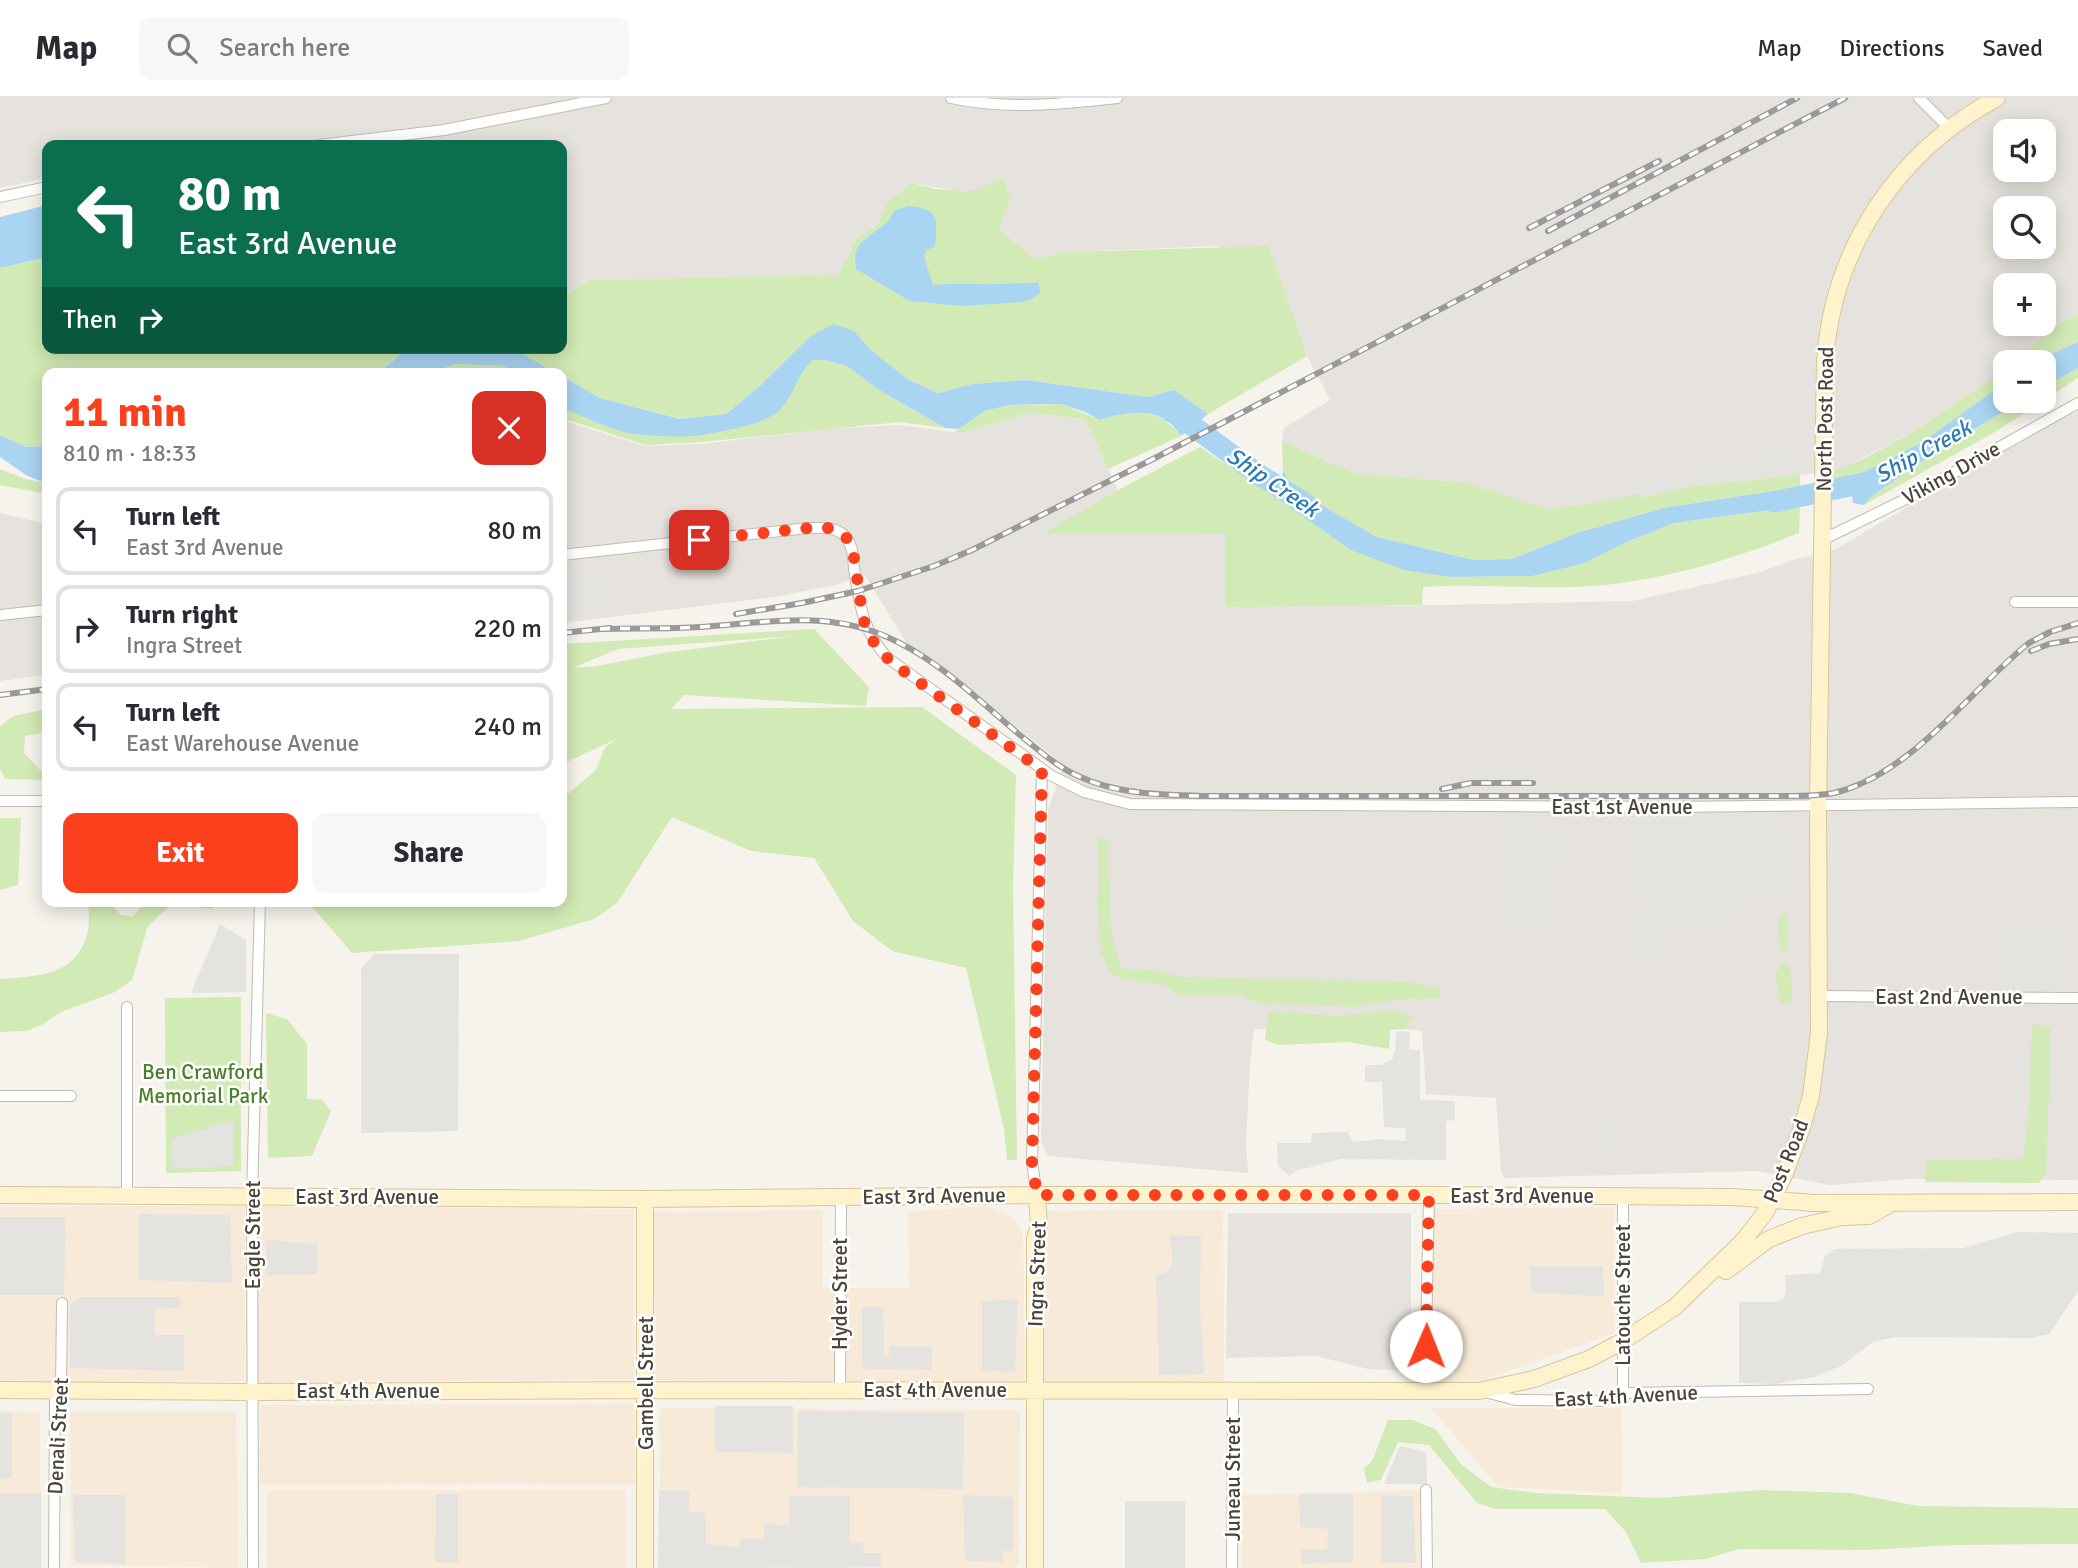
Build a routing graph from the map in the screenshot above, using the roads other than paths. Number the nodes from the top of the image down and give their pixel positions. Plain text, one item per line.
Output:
1 (606, 98) edge
2 (951, 98) edge
3 (1117, 98) edge
4 (1919, 98) edge
5 (1997, 98) edge
6 (1949, 128) junction
7 (361, 140) edge
8 (42, 188) edge
9 (0, 197) edge
10 (2078, 402) edge
11 (1822, 540) junction
12 (567, 554) edge
13 (2015, 602) dead end
14 (2078, 602) edge
15 (42, 611) edge
16 (0, 615) edge
17 (1042, 770) junction
18 (0, 802) edge
19 (42, 802) edge
20 (2078, 802) edge
21 (1818, 807) junction
22 (260, 907) edge
23 (1820, 996) junction
24 (2078, 998) edge
25 (127, 1007) dead end
26 (0, 1096) edge
27 (71, 1096) dead end
28 (0, 1195) edge
29 (127, 1195) junction
30 (987, 1195) junction
31 (1037, 1195) junction
32 (1429, 1195) junction
33 (252, 1196) junction
34 (1623, 1196) junction
35 (841, 1198) junction
36 (645, 1199) junction
37 (1773, 1199) junction
38 (2078, 1202) edge
39 (1893, 1203) junction
40 (1035, 1238) junction
41 (62, 1303) dead end
42 (1623, 1341) junction
43 (1867, 1389) dead end
44 (0, 1390) edge
45 (61, 1390) junction
46 (646, 1390) junction
47 (840, 1390) junction
48 (1035, 1390) junction
49 (1425, 1390) junction
50 (1233, 1391) junction
51 (1479, 1391) junction
52 (253, 1392) junction
53 (1623, 1393) junction
54 (1426, 1490) dead end
55 (54, 1568) edge
56 (253, 1568) edge
57 (645, 1568) edge
58 (1035, 1568) edge
59 (1232, 1568) edge
60 (1427, 1568) edge

1 - 7 street
2 - 3 street
4 - 6 street
5 - 6 main road, North Post Road
6 - 11 main road, North Post Road
8 - 9 street
10 - 11 street, Viking Drive
11 - 21 main road, North Post Road
12 - 17 street, East 1st Avenue
13 - 14 street
15 - 16 street
17 - 21 street, East 1st Avenue
17 - 31 street, Ingra Street
18 - 19 street
20 - 21 street, East 1st Avenue
21 - 23 main road, Post Road
22 - 33 street, Eagle Street
23 - 24 street, East 2nd Avenue
23 - 37 main road, Post Road
25 - 29 street
26 - 27 street
28 - 29 main road, East 3rd Avenue
29 - 33 main road, East 3rd Avenue
30 - 31 main road, East 3rd Avenue
30 - 35 main road, East 3rd Avenue
30 - 40 main road
31 - 32 main road, East 3rd Avenue
31 - 40 main road, Ingra Street
32 - 34 main road, East 3rd Avenue
32 - 49 street
33 - 36 main road, East 3rd Avenue
33 - 52 street, Eagle Street
34 - 37 main road, East 3rd Avenue
34 - 42 street, Latouche Street
35 - 36 main road, East 3rd Avenue
35 - 47 street, Hyder Street
36 - 46 main road, Gambell Street
37 - 39 main road, East 3rd Avenue
37 - 42 main road, Post Road
38 - 39 main road, East 3rd Avenue
39 - 42 main road
40 - 48 main road, Ingra Street
41 - 45 street, Denali Street
42 - 51 main road, Post Road
42 - 53 street, Latouche Street
43 - 53 street, East 4th Avenue
44 - 45 main road, East 4th Avenue
45 - 52 main road, East 4th Avenue
45 - 55 street, Denali Street
46 - 47 main road, East 4th Avenue
46 - 52 main road, East 4th Avenue
46 - 57 main road, Gambell Street
47 - 48 main road, East 4th Avenue
48 - 50 main road, East 4th Avenue
48 - 58 main road, Ingra Street
49 - 50 main road, East 4th Avenue
49 - 51 main road, East 4th Avenue
50 - 59 street, Juneau Street
51 - 53 street, East 4th Avenue
52 - 56 street, Eagle Street
54 - 60 street

